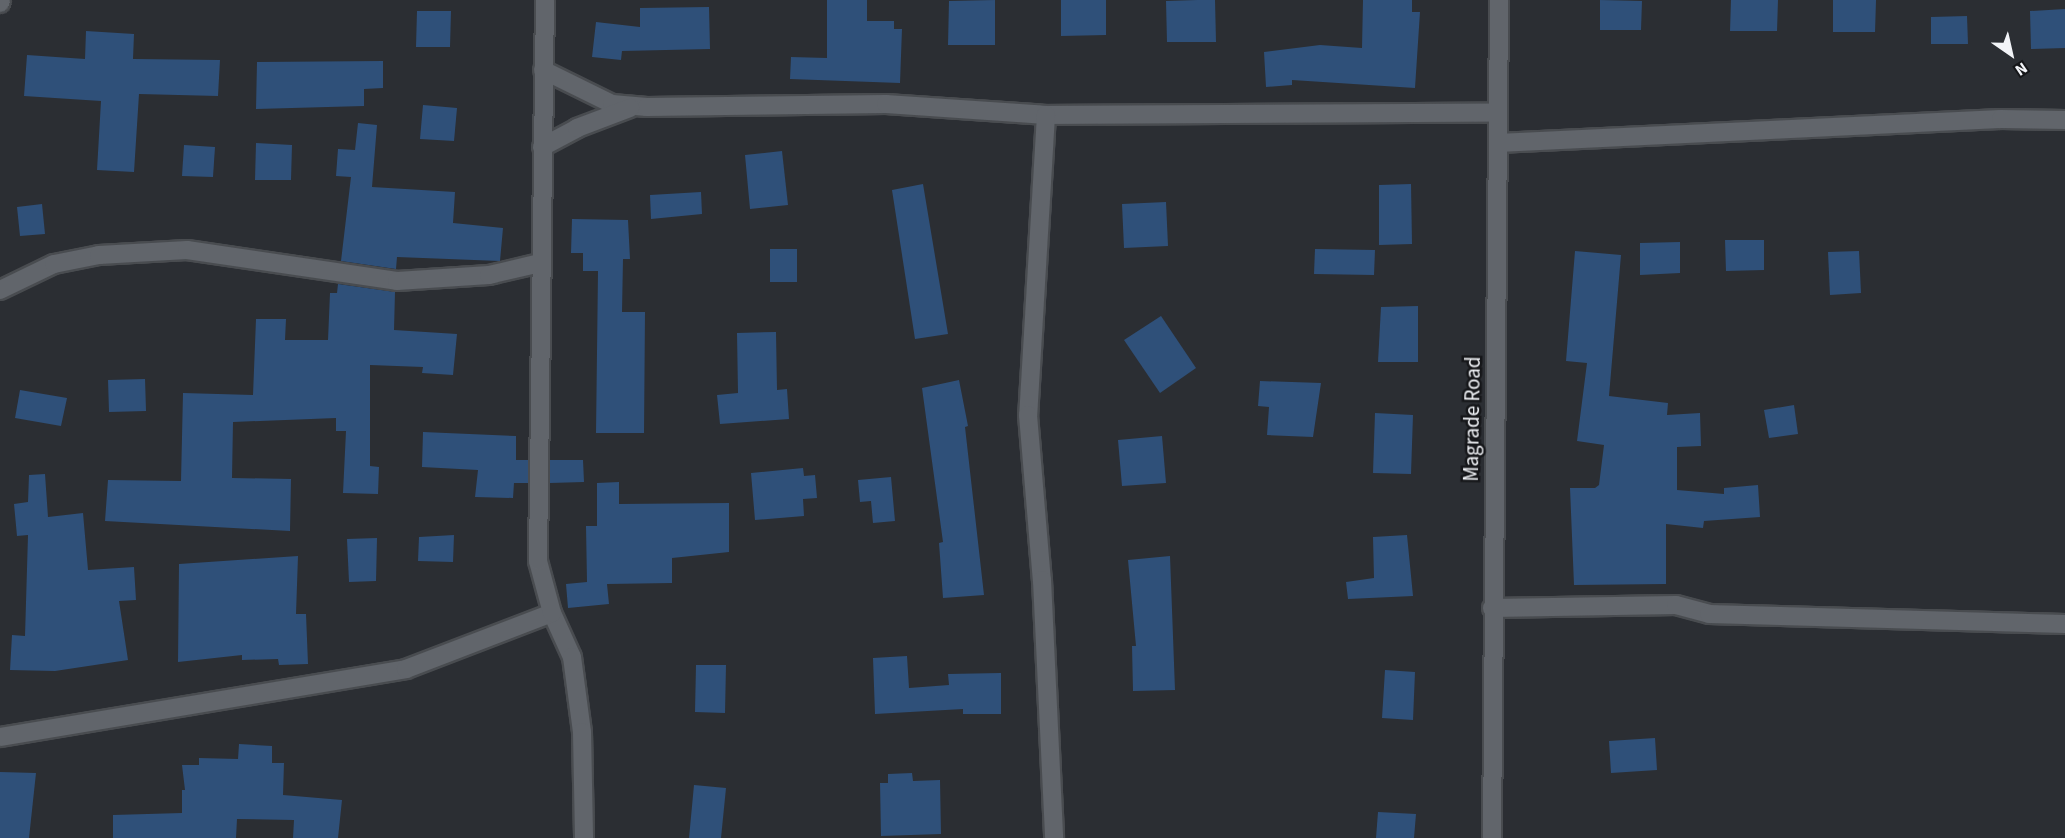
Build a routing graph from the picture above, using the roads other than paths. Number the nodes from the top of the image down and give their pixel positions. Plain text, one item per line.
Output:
1 (545, 0) edge
2 (1498, 0) edge
3 (543, 70) junction
4 (634, 106) junction
5 (1497, 113) junction
6 (1046, 114) junction
7 (2065, 120) edge
8 (1498, 143) junction
9 (542, 147) junction
10 (540, 263) junction
11 (0, 290) edge
12 (1492, 608) junction
13 (552, 613) junction
14 (2065, 624) edge
15 (0, 736) edge
16 (584, 838) edge
17 (1054, 838) edge
18 (1492, 838) edge

1 - 3 street
2 - 5 street, Magrade Road
3 - 4 street
3 - 9 street
4 - 6 street
4 - 9 street
5 - 6 street
5 - 8 street, Magrade Road
6 - 17 street
7 - 8 street
8 - 12 street, Magrade Road
9 - 10 street
10 - 11 street
10 - 13 street
12 - 14 street
12 - 18 street, Magrade Road
13 - 15 street
13 - 16 street

